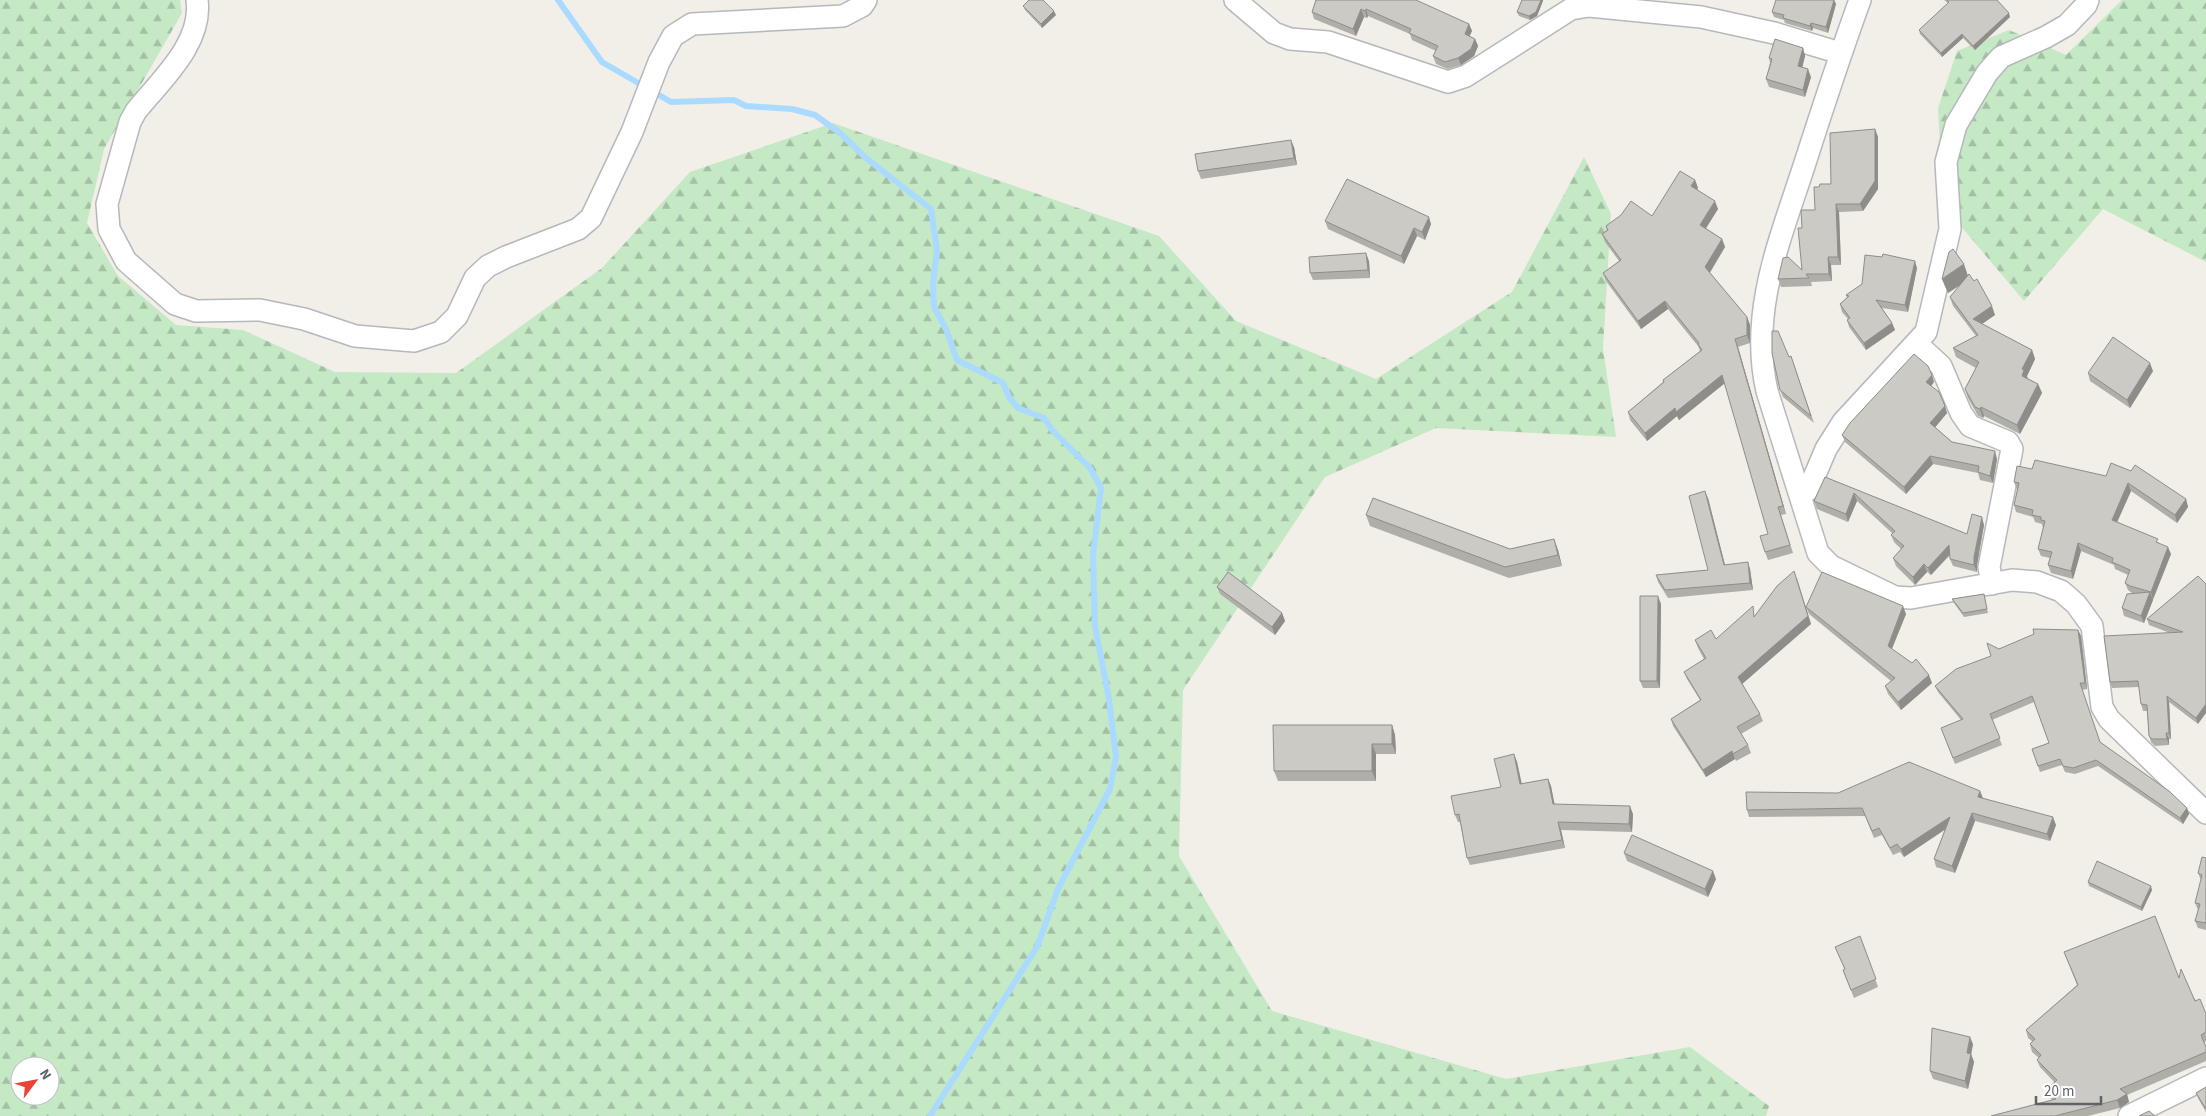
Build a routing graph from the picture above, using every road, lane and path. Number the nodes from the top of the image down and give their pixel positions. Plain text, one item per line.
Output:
1 (196, 0) edge
2 (866, 0) edge
3 (1235, 0) edge
4 (1860, 0) edge
5 (2088, 0) edge
6 (1840, 53) junction
7 (1916, 343) junction
8 (1800, 496) junction
9 (1992, 584) junction
10 (2206, 813) edge
11 (2206, 1078) edge
12 (2129, 1116) edge

1 - 2 street
3 - 6 street
4 - 6 street
5 - 7 street
6 - 8 street
7 - 8 street
7 - 9 street
8 - 9 street
9 - 10 street
11 - 12 street

